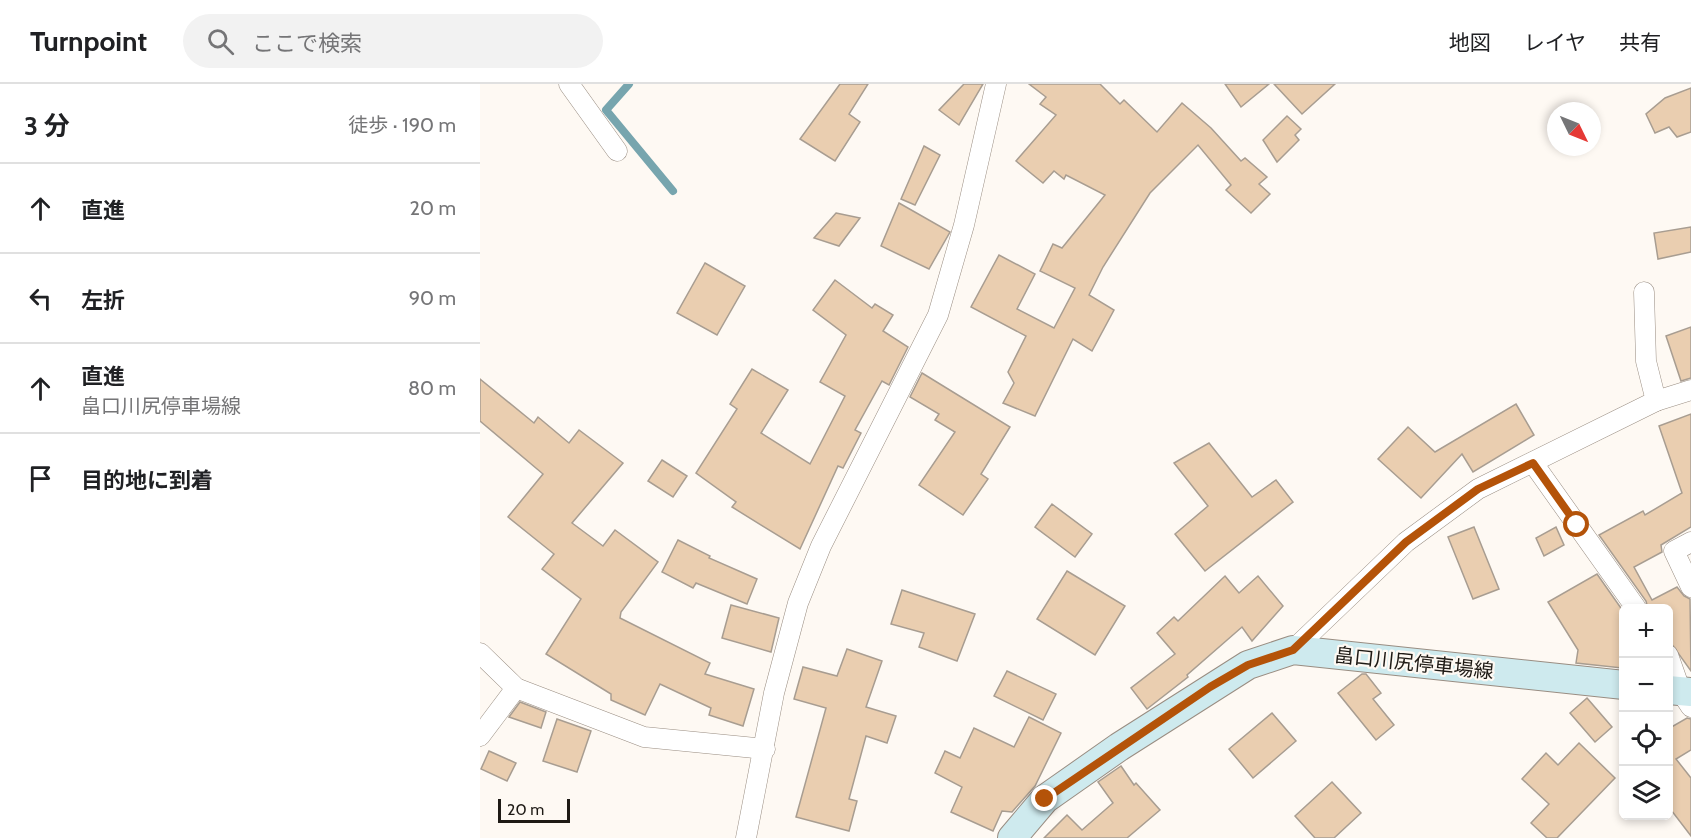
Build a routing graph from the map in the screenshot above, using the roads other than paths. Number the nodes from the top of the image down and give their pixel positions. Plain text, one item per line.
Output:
1 (569, 84) edge
2 (996, 84) edge
3 (618, 151) dead end
4 (1644, 292) dead end
5 (1691, 390) edge
6 (1656, 401) junction
7 (1533, 463) junction
8 (1691, 542) edge
9 (1691, 587) edge
10 (1632, 604) edge
11 (1293, 650) junction
12 (480, 653) edge
13 (1669, 658) edge
14 (1619, 686) edge
15 (516, 688) junction
16 (1683, 695) edge
17 (480, 736) edge
18 (765, 748) junction
19 (746, 838) edge
20 (1012, 838) edge

1 - 3 street
2 - 18 street
4 - 6 street
5 - 6 street
6 - 7 street
7 - 10 street
7 - 11 street
8 - 9 street
11 - 14 main road, 畠口川尻停車場線
11 - 20 main road, 畠口川尻停車場線
12 - 15 street
13 - 16 street
15 - 17 street
15 - 18 street
18 - 19 street

